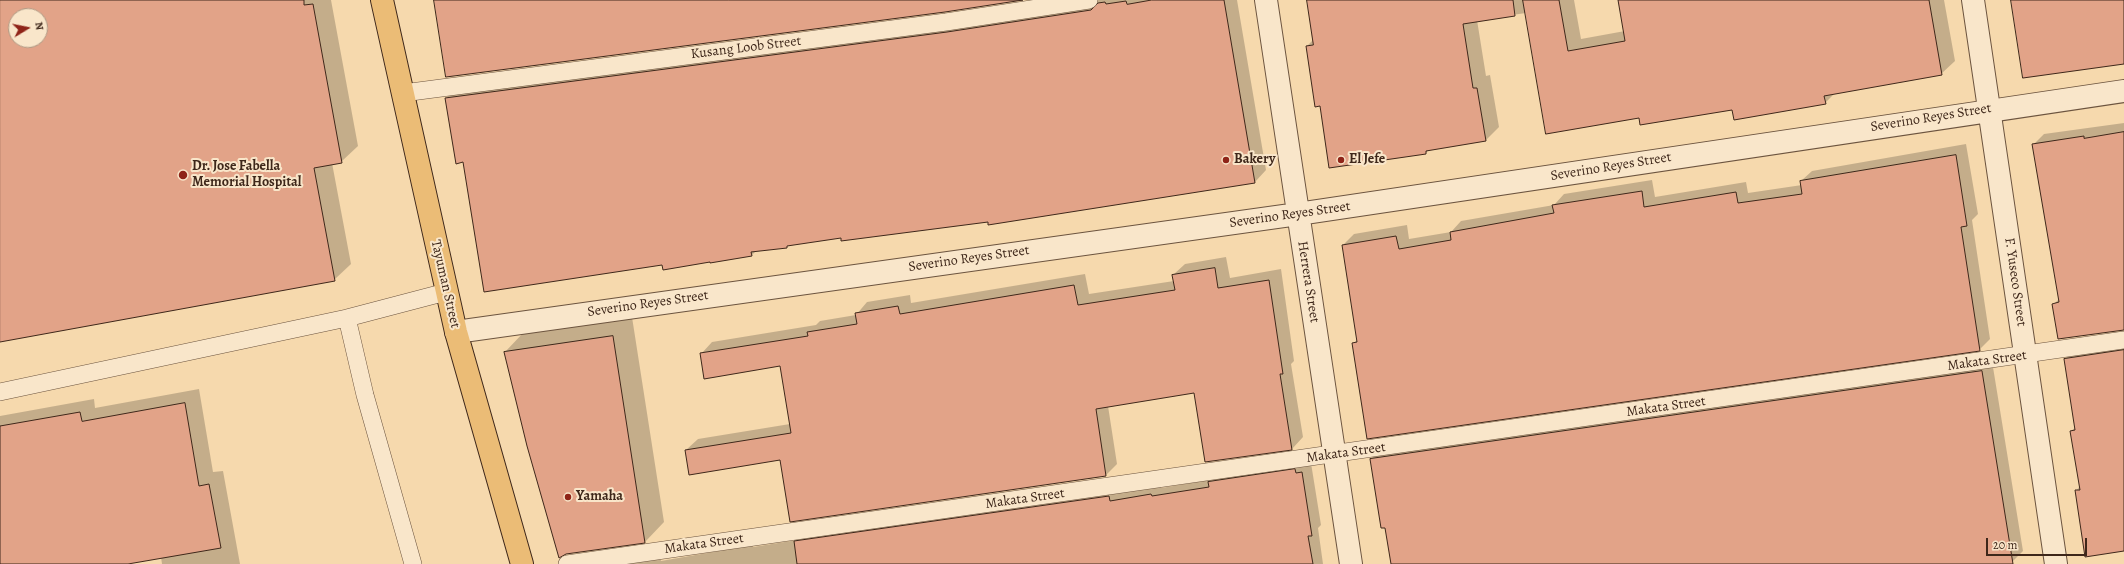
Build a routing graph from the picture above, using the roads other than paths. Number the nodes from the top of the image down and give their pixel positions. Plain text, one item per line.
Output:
1 (382, 0) edge
2 (1090, 0) edge
3 (1266, 0) edge
4 (1973, 0) edge
5 (2124, 91) edge
6 (403, 93) junction
7 (1989, 110) junction
8 (1298, 214) junction
9 (446, 292) junction
10 (346, 318) junction
11 (456, 332) junction
12 (2124, 340) edge
13 (2025, 355) junction
14 (0, 392) edge
15 (1334, 455) junction
16 (413, 564) edge
17 (522, 564) edge
18 (567, 564) edge
19 (1350, 564) edge
20 (2056, 564) edge

1 - 6 main road, Tayuman Street
2 - 6 lane, Kusang Loob Street
3 - 8 street, Herrera Street
4 - 7 street, F. Yuseco Street
5 - 7 street, Severino Reyes Street
6 - 9 main road, Tayuman Street
7 - 8 street, Severino Reyes Street
7 - 13 street, F. Yuseco Street
8 - 11 street, Severino Reyes Street
8 - 15 street, Herrera Street
9 - 10 lane
9 - 11 main road, Tayuman Street
10 - 14 lane
10 - 16 lane
11 - 17 main road, Tayuman Street
12 - 13 lane, Makata Street
13 - 15 lane, Makata Street
13 - 20 street, F. Yuseco Street
15 - 18 lane, Makata Street
15 - 19 street, Herrera Street

